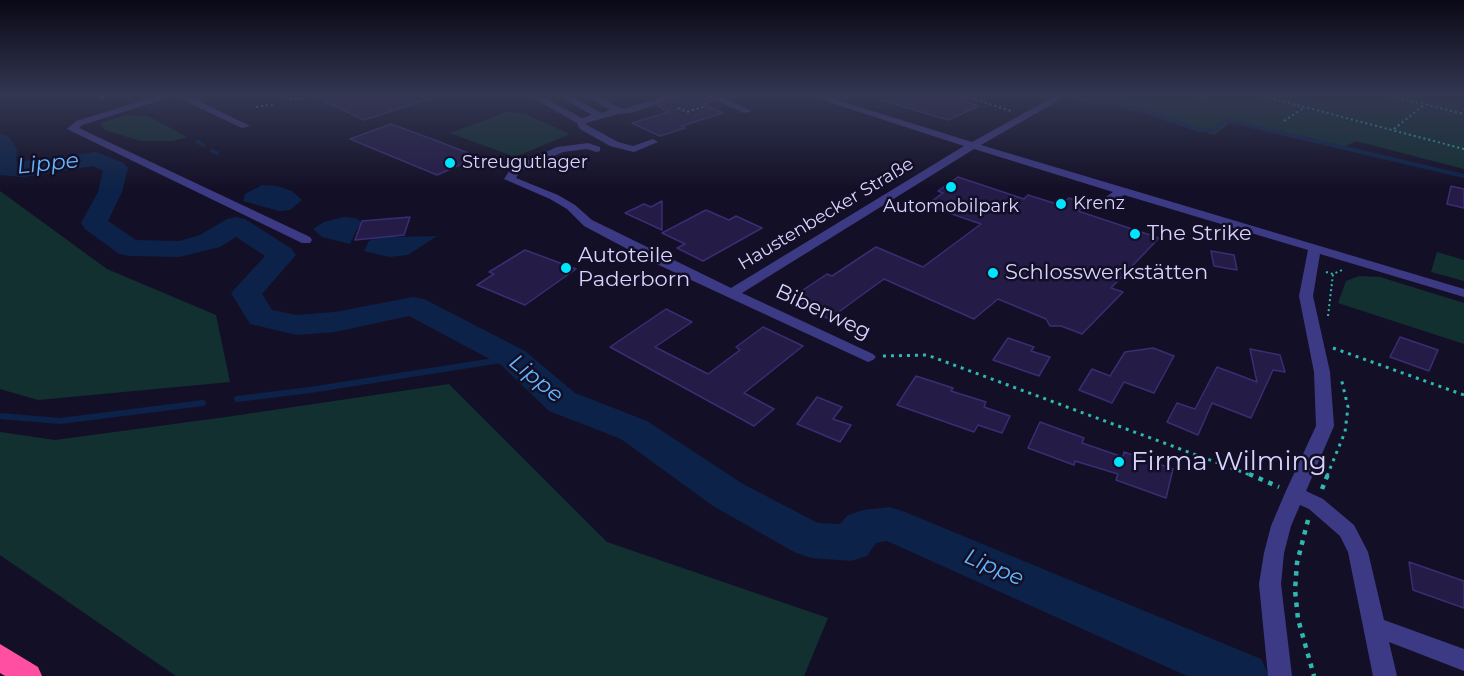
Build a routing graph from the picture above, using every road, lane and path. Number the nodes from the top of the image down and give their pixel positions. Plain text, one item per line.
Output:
1 (75, 127) edge
2 (583, 127) edge
3 (911, 127) edge
4 (1009, 127) edge
5 (1380, 127) edge
6 (1397, 127) edge
7 (1393, 130) junction
8 (653, 142) dead end
9 (973, 146) junction
10 (1464, 148) edge
11 (596, 149) dead end
12 (1122, 191) junction
13 (1104, 203) dead end
14 (306, 240) dead end
15 (1316, 249) junction
16 (732, 293) junction
17 (1464, 293) edge
18 (1316, 344) junction
19 (868, 357) joint
20 (1464, 395) edge
21 (1294, 493) junction
22 (1374, 626) junction
23 (0, 657) edge
24 (1464, 660) edge
25 (1280, 674) edge
26 (28, 676) edge
27 (1385, 676) edge

1 - 14 street
2 - 8 street
3 - 9 street
4 - 9 street, Haustenbecker Straße
5 - 7 path
6 - 7 path
7 - 10 path
9 - 12 street
9 - 16 street, Haustenbecker Straße
11 - 16 street, Biberweg
12 - 13 street
12 - 15 street
15 - 17 street
15 - 18 street
16 - 19 street, Biberweg
18 - 20 path
18 - 21 street
19 - 21 path, Biberweg
21 - 22 street
21 - 25 street
22 - 24 street
22 - 27 street
23 - 26 highway

